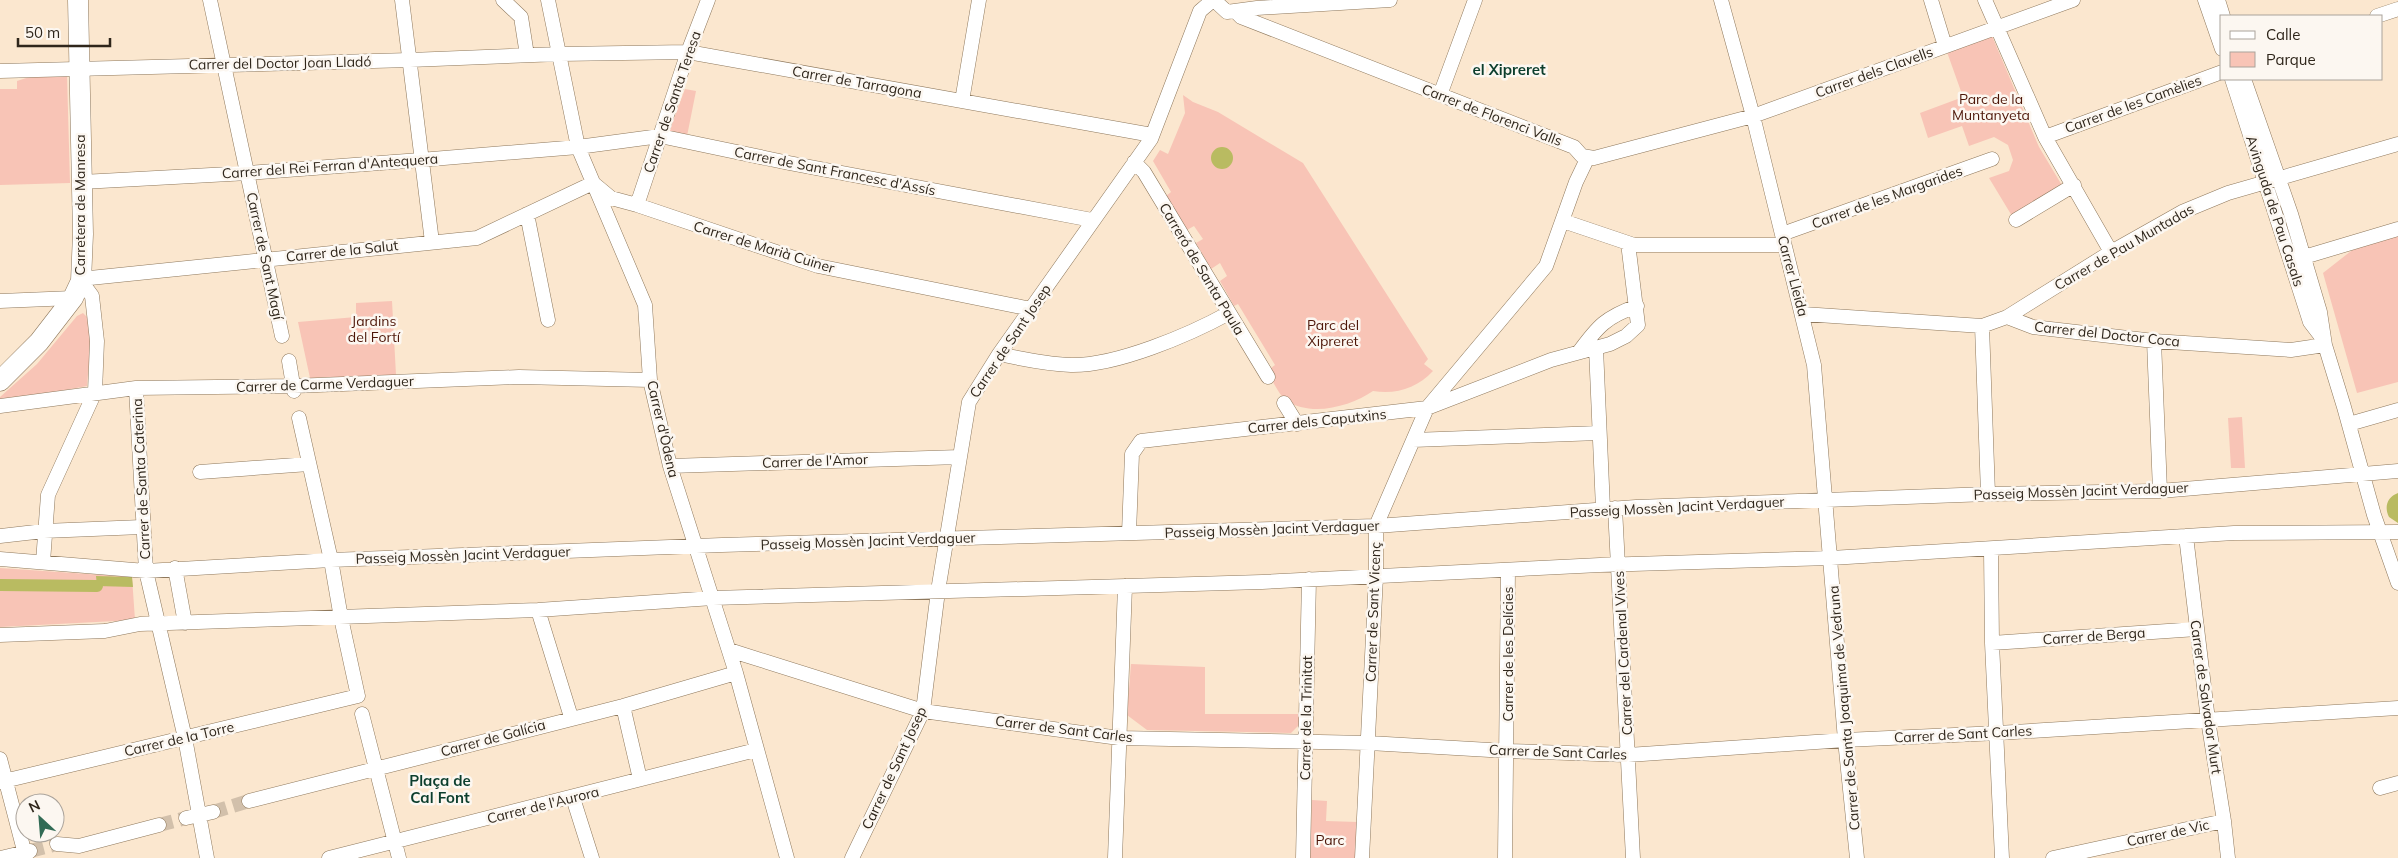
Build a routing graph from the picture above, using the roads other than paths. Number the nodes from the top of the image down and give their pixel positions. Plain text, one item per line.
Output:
1 (78, 0) edge
2 (210, 0) edge
3 (402, 0) edge
4 (504, 0) edge
5 (548, 0) edge
6 (708, 0) edge
7 (979, 0) edge
8 (1214, 0) edge
9 (1390, 0) edge
10 (1475, 0) edge
11 (1721, 0) edge
12 (1985, 0) edge
13 (2073, 0) edge
14 (2205, 0) edge
15 (2218, 0) edge
16 (1936, 1) edge
17 (1259, 4) edge
18 (2398, 9) edge
19 (1236, 12) junction
20 (2223, 15) edge
21 (2380, 15) edge
22 (1996, 27) junction
23 (2220, 43) edge
24 (1946, 46) junction
25 (688, 52) junction
26 (560, 54) junction
27 (527, 55) junction
28 (410, 60) junction
29 (224, 64) junction
30 (80, 70) junction
31 (0, 71) edge
32 (2220, 73) edge
33 (2232, 80) edge
34 (2244, 80) edge
35 (1440, 95) junction
36 (962, 101) junction
37 (1753, 116) junction
38 (1152, 135) junction
39 (660, 136) junction
40 (2044, 137) junction
41 (2398, 144) edge
42 (578, 147) junction
43 (1588, 157) junction
44 (1992, 159) dead end
45 (420, 160) junction
46 (1134, 162) junction
47 (248, 173) junction
48 (2280, 178) junction
49 (82, 182) junction
50 (2266, 182) junction
51 (593, 183) junction
52 (2074, 184) junction
53 (637, 205) junction
54 (527, 214) junction
55 (1092, 220) junction
56 (2016, 220) dead end
57 (1563, 221) junction
58 (2398, 229) edge
59 (1783, 240) junction
60 (432, 242) junction
61 (1628, 243) junction
62 (2111, 252) junction
63 (2304, 258) junction
64 (266, 259) junction
65 (77, 290) junction
66 (0, 301) edge
67 (2025, 305) junction
68 (1637, 306) junction
69 (1030, 309) junction
70 (1229, 313) junction
71 (1803, 314) junction
72 (2007, 317) junction
73 (548, 320) dead end
74 (1982, 326) junction
75 (2033, 328) junction
76 (282, 336) dead end
77 (2154, 341) junction
78 (2324, 343) junction
79 (1596, 348) junction
80 (1579, 352) junction
81 (999, 354) junction
82 (289, 361) dead end
83 (1268, 377) dead end
84 (0, 380) edge
85 (650, 380) junction
86 (136, 388) junction
87 (293, 388) junction
88 (95, 392) junction
89 (1284, 403) dead end
90 (0, 406) edge
91 (1427, 408) junction
92 (2398, 410) edge
93 (299, 418) dead end
94 (1297, 424) junction
95 (2349, 424) junction
96 (1599, 433) junction
97 (1413, 440) junction
98 (960, 457) junction
99 (309, 464) junction
100 (670, 466) junction
101 (2398, 471) edge
102 (200, 472) dead end
103 (2362, 474) junction
104 (2160, 491) junction
105 (1988, 494) junction
106 (1826, 500) junction
107 (1609, 509) junction
108 (1376, 526) junction
109 (142, 527) junction
110 (44, 531) junction
111 (2379, 531) junction
112 (2398, 532) edge
113 (1129, 533) junction
114 (0, 536) edge
115 (2186, 536) junction
116 (948, 538) junction
117 (695, 546) junction
118 (1991, 550) junction
119 (0, 558) edge
120 (1831, 558) junction
121 (331, 560) junction
122 (43, 562) junction
123 (1619, 564) junction
124 (175, 568) junction
125 (1508, 570) junction
126 (146, 571) junction
127 (1376, 576) junction
128 (2397, 577) edge
129 (1309, 579) junction
130 (1125, 586) junction
131 (938, 590) junction
132 (713, 598) junction
133 (538, 610) junction
134 (341, 618) junction
135 (184, 622) junction
136 (158, 624) junction
137 (2197, 629) junction
138 (0, 635) edge
139 (1992, 643) junction
140 (729, 650) junction
141 (736, 673) junction
142 (623, 706) junction
143 (2398, 708) edge
144 (923, 710) junction
145 (362, 714) dead end
146 (571, 718) junction
147 (2208, 720) junction
148 (1998, 733) junction
149 (185, 738) junction
150 (1119, 738) junction
151 (1844, 740) junction
152 (1306, 742) junction
153 (1369, 743) junction
154 (756, 750) junction
155 (1508, 751) junction
156 (1628, 755) junction
157 (0, 759) edge
158 (375, 768) junction
159 (640, 779) junction
160 (3, 781) edge
161 (2398, 784) edge
162 (2380, 788) dead end
163 (573, 798) junction
164 (249, 801) tunnel mouth
165 (213, 812) tunnel mouth
166 (192, 817) junction
167 (2224, 821) junction
168 (159, 825) tunnel mouth
169 (395, 842) junction
170 (58, 844) tunnel mouth
171 (27, 854) edge
172 (1, 858) edge
173 (207, 858) edge
174 (329, 858) edge
175 (399, 858) edge
176 (592, 858) edge
177 (787, 858) edge
178 (852, 858) edge
179 (1115, 858) edge
180 (1302, 858) edge
181 (1362, 858) edge
182 (1505, 858) edge
183 (1633, 858) edge
184 (1858, 858) edge
185 (2002, 858) edge
186 (2053, 858) edge
187 (2228, 858) edge

1 - 30 street, Carretera de Manresa
2 - 29 street, Carrer de Sant Magí
3 - 28 street
4 - 27 street
5 - 26 street, Carrer d'Òdena
6 - 25 street, Carrer de Santa Teresa
7 - 36 street
8 - 19 street, Carrer de Florenci Valls
8 - 38 street, Carrer de Sant Josep
9 - 17 street
10 - 35 street
11 - 37 street, Carrer Lleida
12 - 22 street
13 - 22 street, Carrer dels Clavells
14 - 23 street
15 - 20 street
16 - 24 street
17 - 19 street
18 - 21 street
19 - 35 street, Carrer de Florenci Valls
22 - 24 street, Carrer dels Clavells
22 - 40 street
24 - 37 street, Carrer dels Clavells
25 - 26 street, Carrer de Tarragona
25 - 36 street, Carrer de Tarragona
25 - 39 street, Carrer de Santa Teresa
26 - 27 street, Carrer del Doctor Joan Lladó
26 - 42 street, Carrer d'Òdena
27 - 28 street, Carrer del Doctor Joan Lladó
28 - 29 street, Carrer del Doctor Joan Lladó
28 - 45 street
29 - 30 street, Carrer del Doctor Joan Lladó
29 - 47 street, Carrer de Sant Magí
30 - 31 street, Carrer del Doctor Joan Lladó
30 - 49 street, Carretera de Manresa
32 - 40 street, Carrer de les Camèlies
33 - 50 street, Avinguda de Pau Casals
34 - 48 street, Avinguda de Pau Casals
35 - 43 street, Carrer de Florenci Valls
36 - 38 street, Carrer de Tarragona
37 - 43 street
37 - 59 street, Carrer Lleida
38 - 46 street, Carrer de Sant Josep
39 - 42 street, Carrer de Sant Francesc d'Assís
39 - 53 street, Carrer de Santa Teresa
39 - 55 street, Carrer de Sant Francesc d'Assís
40 - 52 street
41 - 48 street, Carrer de Pau Muntadas
42 - 45 street, Carrer del Rei Ferran d'Antequera
42 - 51 street, Carrer d'Òdena
43 - 57 street, Carrer de Sant Vicenç
44 - 59 street, Carrer de les Margarides
45 - 47 street, Carrer del Rei Ferran d'Antequera
45 - 60 street
46 - 55 street, Carrer de Sant Josep
46 - 70 street, Carreró de Santa Paula
47 - 49 street, Carrer del Rei Ferran d'Antequera
47 - 64 street, Carrer de Sant Magí
48 - 50 street, Carrer de Pau Muntadas
48 - 63 street, Avinguda de Pau Casals
49 - 65 street, Carretera de Manresa
50 - 62 street, Carrer de Pau Muntadas
50 - 78 street, Avinguda de Pau Casals
51 - 53 street, Carrer de Marià Cuiner
51 - 54 street, Carrer de la Salut
51 - 85 street, Carrer d'Òdena
52 - 56 street
52 - 62 street
53 - 69 street, Carrer de Marià Cuiner
54 - 60 street, Carrer de la Salut
54 - 73 street
55 - 69 street, Carrer de Sant Josep
57 - 61 street, Carrer de les Margarides
57 - 91 street, Carrer de Sant Vicenç
58 - 63 street
59 - 61 street, Carrer de les Margarides
59 - 71 street, Carrer Lleida
60 - 64 street, Carrer de la Salut
61 - 68 street, Carrer dels Caputxins
62 - 67 street, Carrer de Pau Muntadas
63 - 78 street, Avinguda de Pau Casals
64 - 65 street, Carrer de la Salut
64 - 76 street, Carrer de Sant Magí
65 - 66 street, Carrer de la Salut
65 - 84 street
65 - 88 street
67 - 72 street, Carrer de Pau Muntadas
67 - 75 street
68 - 79 street, Carrer dels Caputxins
68 - 80 street
69 - 81 street, Carrer de Sant Josep
70 - 81 street
70 - 83 street, Carreró de Santa Paula
71 - 74 street
71 - 106 street, Carrer Lleida
72 - 74 street
72 - 75 street, Carrer del Doctor Coca
74 - 105 street
75 - 77 street, Carrer del Doctor Coca
77 - 78 street, Carrer del Doctor Coca
77 - 104 street
78 - 95 street, Avinguda de Pau Casals
79 - 80 street, Carrer dels Caputxins
79 - 96 street, Carrer del Cardenal Vives
80 - 91 street, Carrer dels Caputxins
81 - 98 street, Carrer de Sant Josep
82 - 87 street
85 - 87 street, Carrer de Carme Verdaguer
85 - 100 street, Carrer d'Òdena
86 - 87 street, Carrer de Carme Verdaguer
86 - 88 street, Carrer de Carme Verdaguer
86 - 109 street, Carrer de Santa Caterina
88 - 90 street, Carrer de Carme Verdaguer
88 - 110 street
89 - 94 street
91 - 94 street, Carrer dels Caputxins
91 - 97 street, Carrer de Sant Vicenç
92 - 95 street
93 - 99 street
94 - 113 street, Carrer dels Caputxins
95 - 103 street, Avinguda de Pau Casals
96 - 97 street
96 - 107 street, Carrer del Cardenal Vives
97 - 108 street, Carrer de Sant Vicenç
98 - 100 street, Carrer de l'Amor
98 - 116 street, Carrer de Sant Josep
99 - 102 street
99 - 121 street
100 - 117 street, Carrer d'Òdena
101 - 103 street, Passeig Mossèn Jacint Verdaguer
103 - 104 street, Passeig Mossèn Jacint Verdaguer
103 - 111 street, Avinguda de Pau Casals
104 - 105 street, Passeig Mossèn Jacint Verdaguer
105 - 106 street, Passeig Mossèn Jacint Verdaguer
106 - 107 street, Passeig Mossèn Jacint Verdaguer
106 - 120 street, Carrer Lleida
107 - 108 street, Passeig Mossèn Jacint Verdaguer
107 - 123 street, Carrer del Cardenal Vives
108 - 113 street, Passeig Mossèn Jacint Verdaguer
108 - 127 street, Carrer de Sant Vicenç
109 - 110 street
109 - 126 street, Carrer de Santa Caterina
110 - 114 street
110 - 122 street
111 - 112 street
111 - 115 street
111 - 128 street, Avinguda de Pau Casals
113 - 116 street, Passeig Mossèn Jacint Verdaguer
115 - 118 street
115 - 137 street, Carrer de Salvador Murt
116 - 117 street, Passeig Mossèn Jacint Verdaguer
116 - 131 street, Carrer de Sant Josep
117 - 121 street, Passeig Mossèn Jacint Verdaguer
117 - 132 street, Carrer d'Òdena
118 - 120 street
118 - 139 street
119 - 122 street, Passeig Mossèn Jacint Verdaguer
120 - 123 street
120 - 151 street, Carrer de Santa Joaquima de Vedruna
121 - 124 street, Passeig Mossèn Jacint Verdaguer
121 - 134 street
122 - 126 street, Passeig Mossèn Jacint Verdaguer
123 - 125 street
123 - 156 street, Carrer del Cardenal Vives
124 - 126 street, Passeig Mossèn Jacint Verdaguer
124 - 135 street
125 - 127 street
125 - 155 street, Carrer de les Delícies
126 - 136 street, Carrer de Santa Caterina
127 - 129 street
127 - 153 street, Carrer de Sant Vicenç
129 - 130 street
129 - 152 street, Carrer de la Trinitat
130 - 131 street
130 - 150 street
131 - 132 street
131 - 144 street, Carrer de Sant Josep
132 - 133 street
132 - 140 street, Carrer d'Òdena
133 - 134 street
133 - 146 street
134 - 135 street
134 - 149 street, Carrer de la Torre
135 - 136 street
136 - 138 street
136 - 149 street
137 - 139 street, Carrer de Berga
137 - 147 street, Carrer de Salvador Murt
139 - 148 street
140 - 141 street, Carrer d'Òdena
140 - 144 street, Carrer de Sant Carles
141 - 142 street, Carrer de Galícia
141 - 154 street, Carrer d'Òdena
142 - 146 street, Carrer de Galícia
142 - 159 street
143 - 147 street, Carrer de Sant Carles
144 - 150 street, Carrer de Sant Carles
144 - 178 street, Carrer de Sant Josep
145 - 158 street
146 - 158 street, Carrer de Galícia
147 - 148 street, Carrer de Sant Carles
147 - 167 street, Carrer de Salvador Murt
148 - 151 street, Carrer de Sant Carles
148 - 185 street
149 - 160 street, Carrer de la Torre
149 - 166 street
150 - 152 street, Carrer de Sant Carles
150 - 179 street
151 - 156 street, Carrer de Sant Carles
151 - 184 street, Carrer de Santa Joaquima de Vedruna
152 - 153 street, Carrer de Sant Carles
152 - 180 street, Carrer de la Trinitat
153 - 155 street, Carrer de Sant Carles
153 - 181 street, Carrer de Sant Vicenç
154 - 159 street, Carrer de l'Aurora
154 - 177 street, Carrer d'Òdena
155 - 156 street, Carrer de Sant Carles
155 - 182 street, Carrer de les Delícies
156 - 183 street, Carrer del Cardenal Vives
157 - 160 street
158 - 164 street, Carrer de Galícia
158 - 169 street
159 - 163 street, Carrer de l'Aurora
160 - 171 street
161 - 162 street
163 - 169 street, Carrer de l'Aurora
163 - 176 street
165 - 166 street
166 - 173 street
167 - 186 street, Carrer de Vic
167 - 187 street, Carrer de Salvador Murt
168 - 170 street
169 - 174 street, Carrer de l'Aurora
169 - 175 street
171 - 172 street

